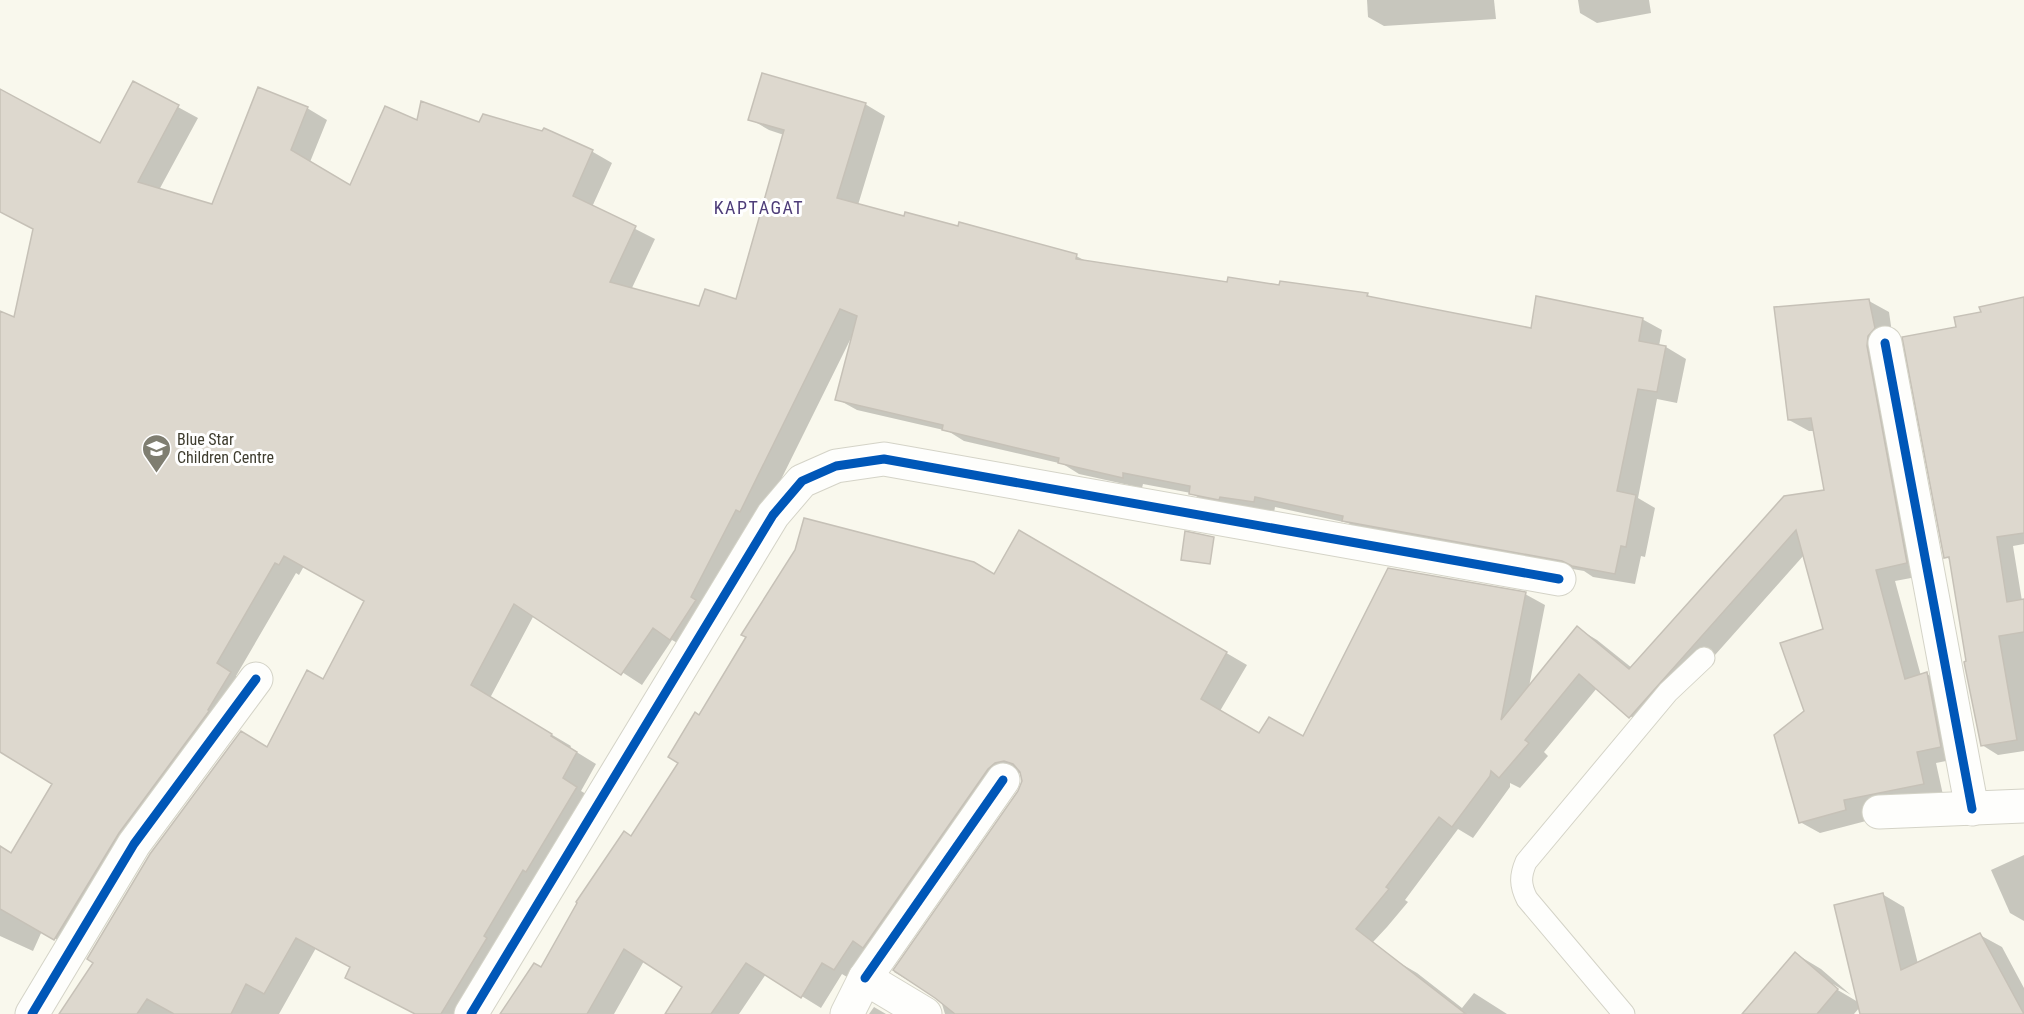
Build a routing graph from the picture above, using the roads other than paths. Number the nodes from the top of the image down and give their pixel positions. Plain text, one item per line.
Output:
1 (1885, 343) dead end
2 (1559, 579) dead end
3 (1704, 658) dead end
4 (256, 679) dead end
5 (1003, 780) dead end
6 (2024, 806) edge
7 (1972, 809) junction
8 (1879, 812) dead end
9 (865, 978) junction
10 (32, 1014) edge
11 (471, 1014) edge
12 (847, 1014) edge
13 (925, 1014) edge
14 (1624, 1014) edge

1 - 7 street
2 - 11 street
3 - 14 lane
4 - 10 street
5 - 9 street
6 - 7 street
7 - 8 street
9 - 12 street
9 - 13 street

